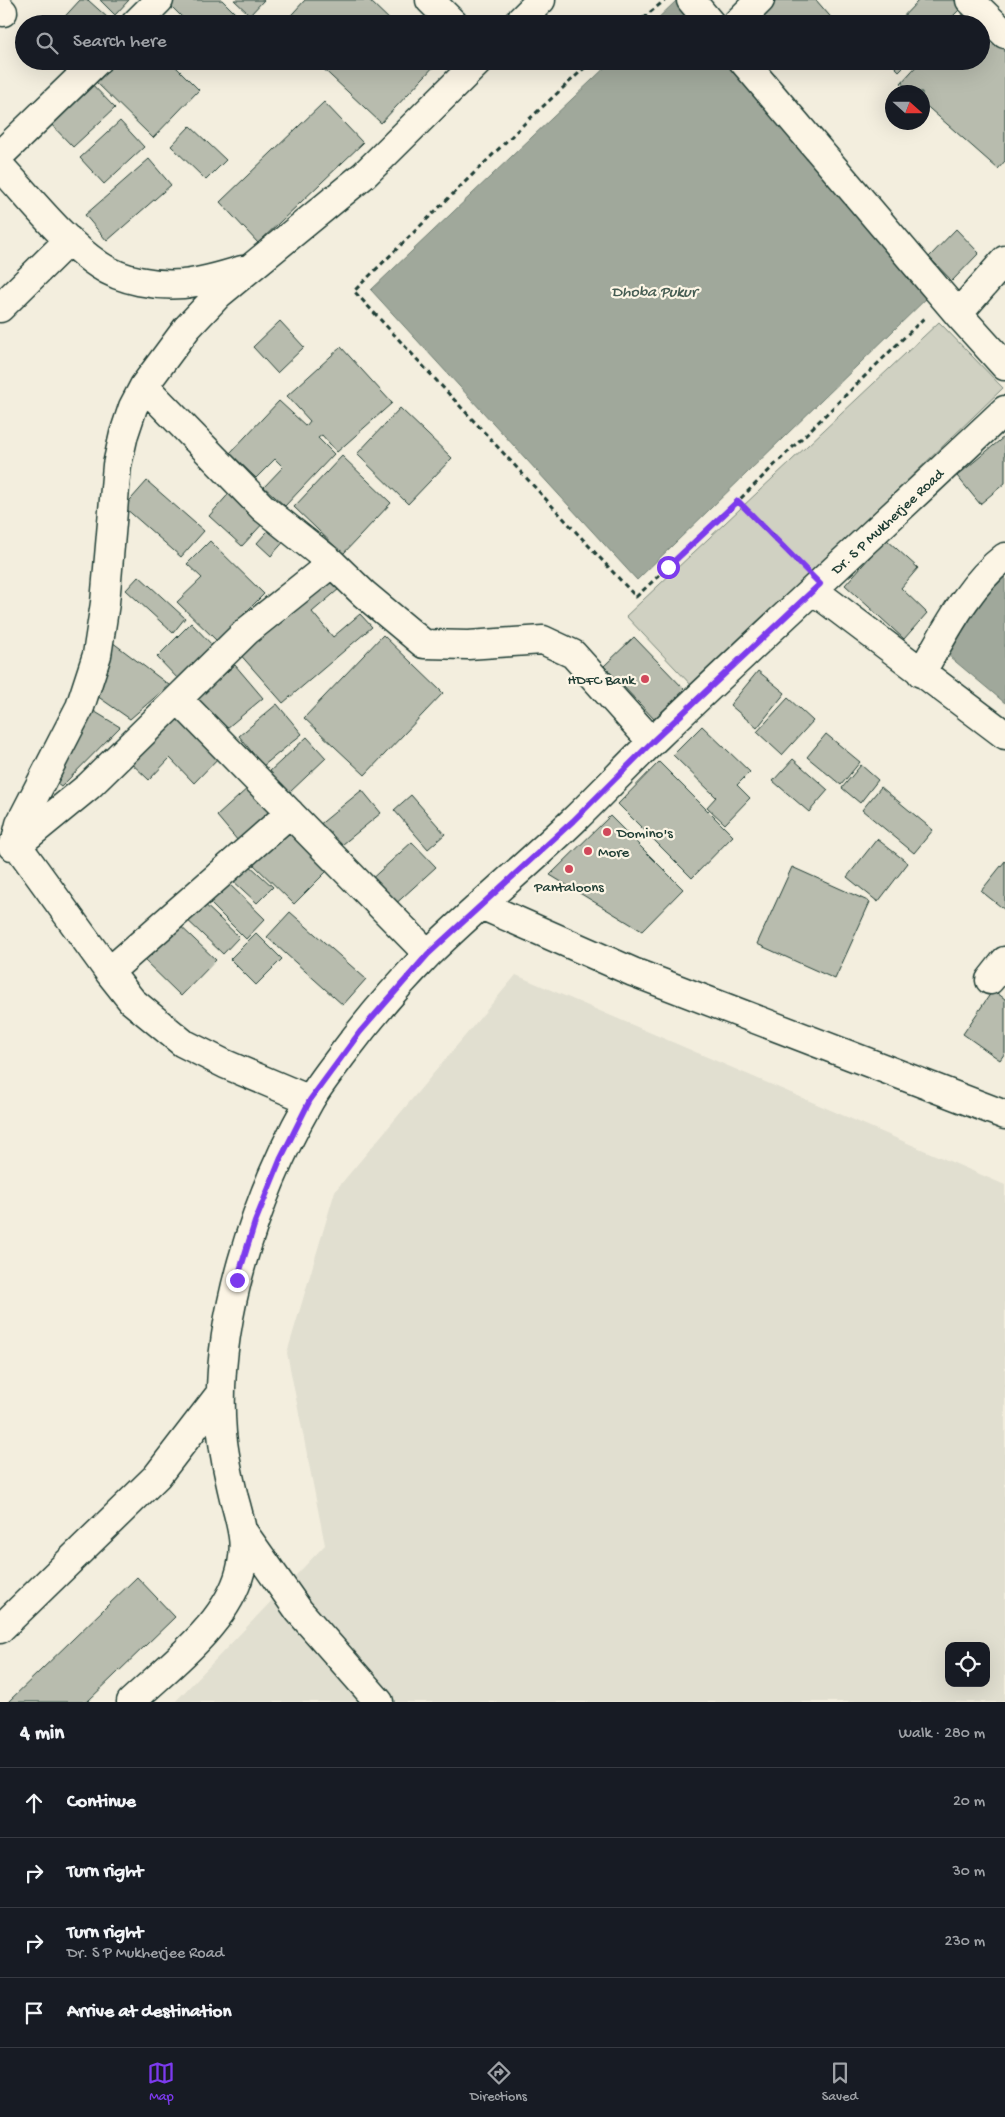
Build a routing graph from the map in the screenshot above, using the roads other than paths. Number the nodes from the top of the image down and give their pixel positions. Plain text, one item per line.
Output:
1 (159, 0) edge
2 (430, 0) edge
3 (541, 0) edge
4 (691, 0) edge
5 (760, 0) edge
6 (970, 0) edge
7 (144, 15) edge
8 (445, 15) edge
9 (526, 15) edge
10 (704, 15) edge
11 (745, 15) edge
12 (985, 15) edge
13 (990, 19) edge
14 (1005, 34) edge
15 (88, 70) edge
16 (470, 70) edge
17 (751, 70) edge
18 (0, 155) edge
19 (0, 166) edge
20 (68, 240) junction
21 (1005, 260) edge
22 (248, 268) junction
23 (951, 306) junction
24 (0, 308) edge
25 (1005, 366) edge
26 (144, 386) junction
27 (1005, 410) edge
28 (1005, 557) edge
29 (332, 563) junction
30 (817, 587) junction
31 (922, 673) junction
32 (178, 699) junction
33 (1005, 735) edge
34 (652, 742) junction
35 (290, 813) junction
36 (9, 846) edge
37 (481, 905) junction
38 (428, 954) junction
39 (109, 972) junction
40 (310, 1100) junction
41 (1005, 1115) edge
42 (220, 1394) junction
43 (244, 1534) junction
44 (0, 1629) edge
45 (132, 1702) edge
46 (378, 1702) edge

1 - 7 street
2 - 8 street
3 - 9 street
4 - 10 street
5 - 11 street
6 - 12 street
13 - 14 street
15 - 18 street
16 - 22 street
17 - 23 street
19 - 20 street
20 - 22 street
20 - 24 street
21 - 23 street
22 - 26 street
23 - 25 street
26 - 29 street
26 - 36 street
27 - 30 street, Dr. S P Mukherjee Road
28 - 31 street
29 - 32 street
29 - 34 street
30 - 31 street
30 - 34 street, Dr. S P Mukherjee Road
31 - 33 street
32 - 35 street
32 - 36 street
34 - 37 street, Dr. S P Mukherjee Road
35 - 38 street
35 - 39 street
36 - 39 street
37 - 38 street, Dr. S P Mukherjee Road
37 - 41 street
38 - 40 street, Dr. S P Mukherjee Road
39 - 40 street
40 - 42 street, Dr. S P Mukherjee Road
42 - 43 street, Dr. S P Mukherjee Road
42 - 44 street
43 - 45 street
43 - 46 street

